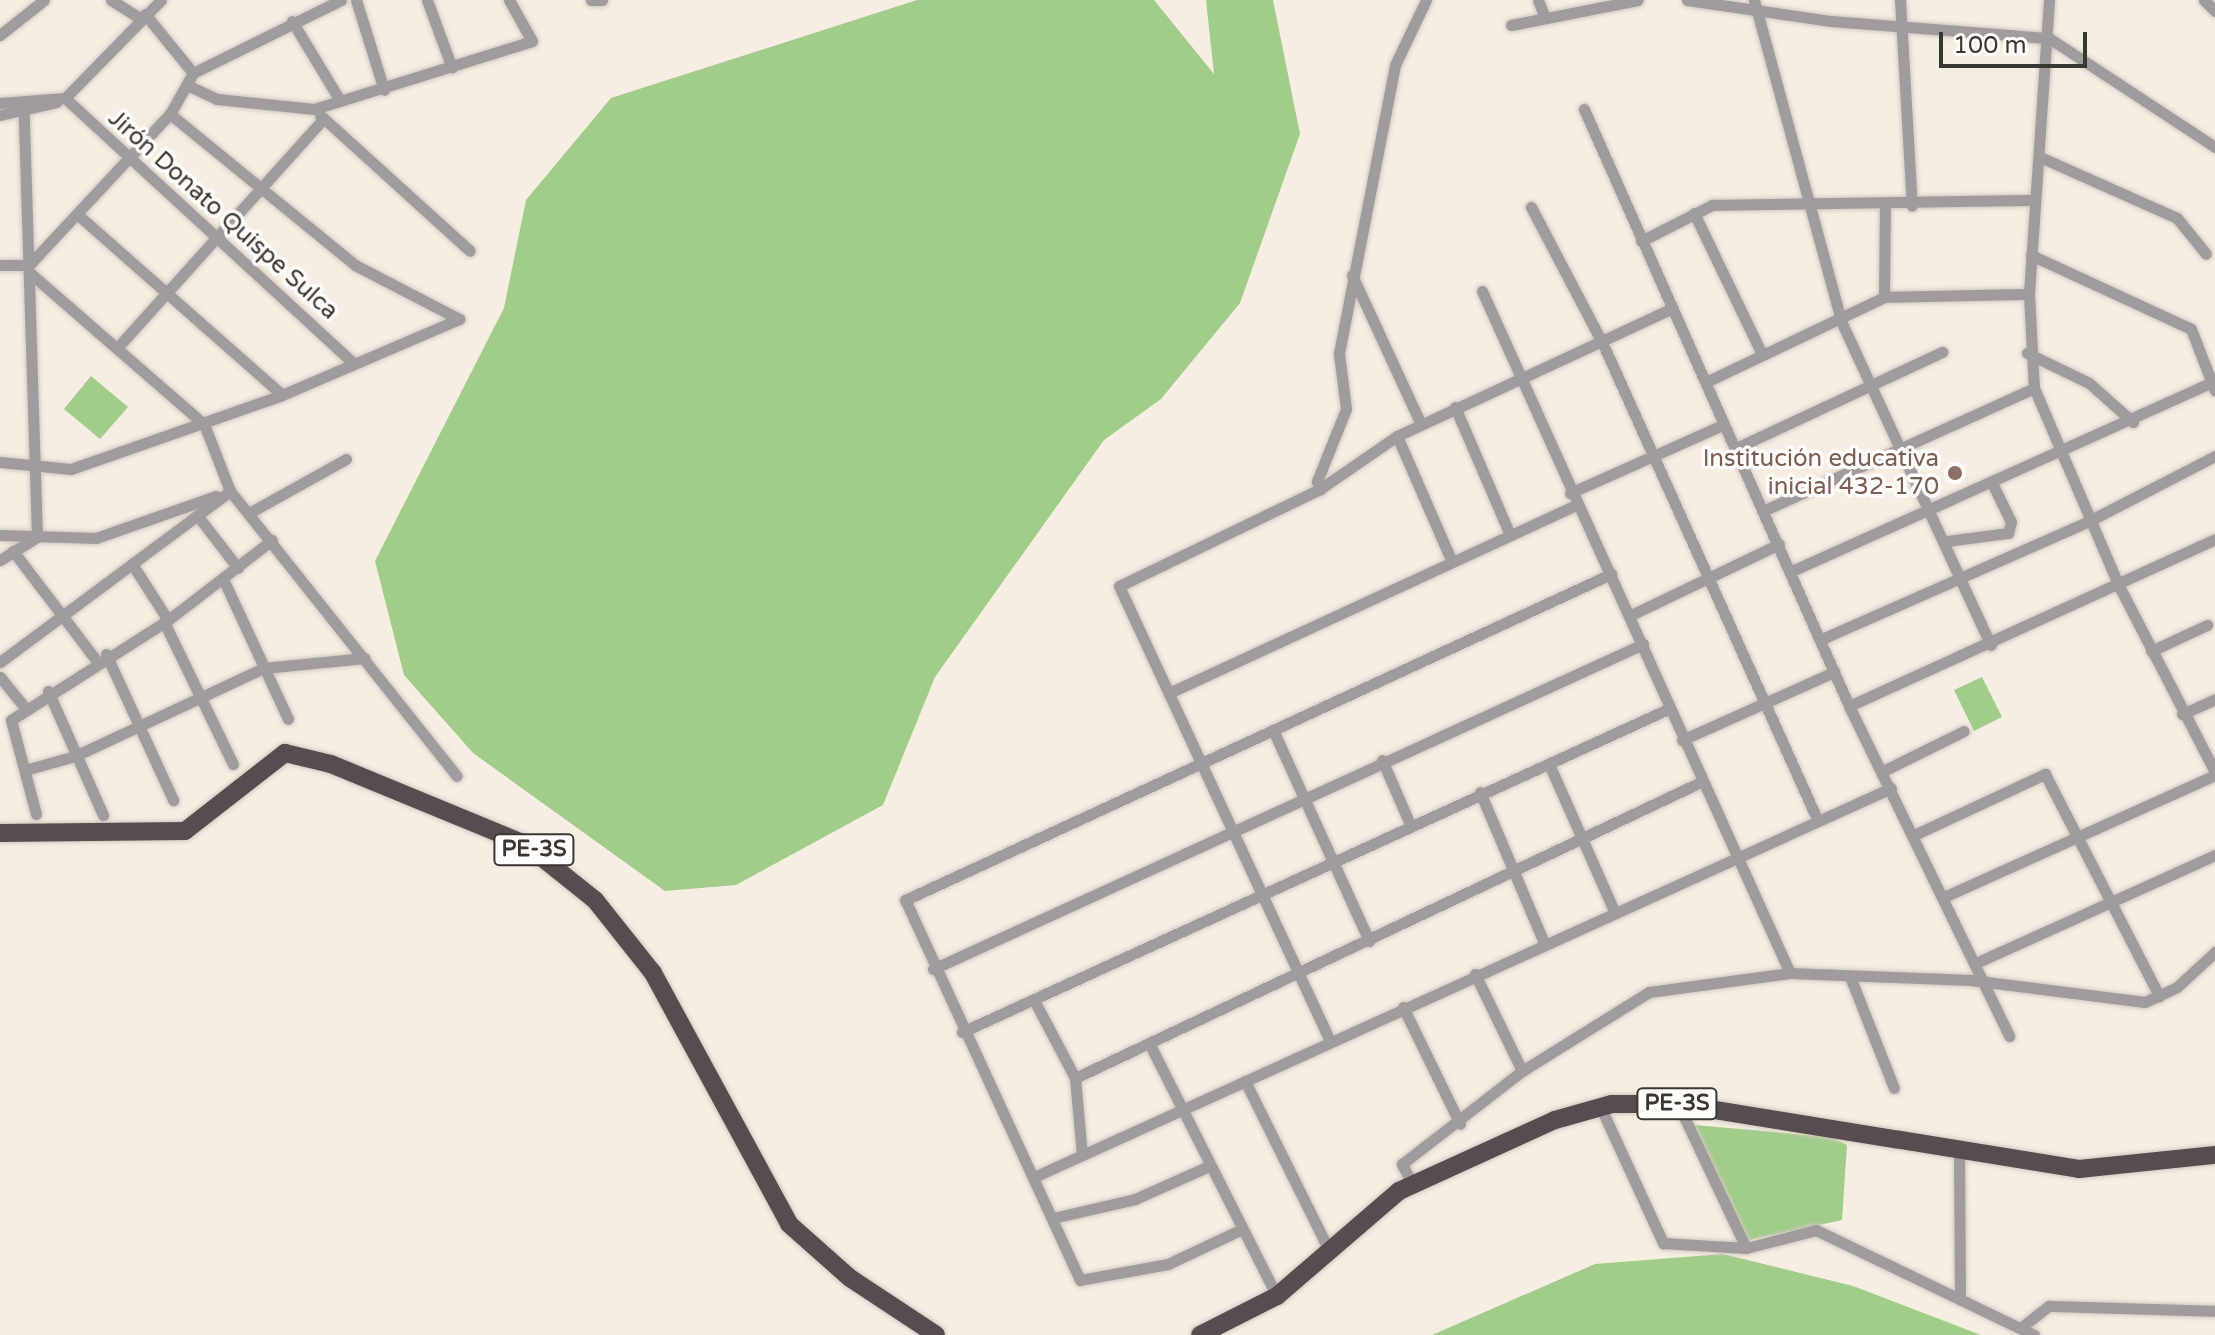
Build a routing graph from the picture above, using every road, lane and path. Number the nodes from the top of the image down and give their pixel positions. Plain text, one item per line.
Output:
1 (44, 0) edge
2 (111, 0) edge
3 (161, 0) edge
4 (341, 0) edge
5 (356, 0) edge
6 (427, 0) edge
7 (509, 0) edge
8 (1426, 0) edge
9 (1538, 0) edge
10 (1638, 0) edge
11 (1687, 0) edge
12 (1900, 0) edge
13 (2049, 0) edge
14 (2204, 0) edge
15 (1755, 5) edge
16 (137, 10) edge
17 (2215, 11) edge
18 (1545, 18) junction
19 (292, 21) junction
20 (1511, 25) dead end
21 (1902, 28) junction
22 (0, 35) edge
23 (2049, 38) junction
24 (452, 68) junction
25 (193, 73) junction
26 (187, 85) junction
27 (384, 90) junction
28 (65, 98) junction
29 (339, 99) junction
30 (0, 103) edge
31 (314, 109) junction
32 (1584, 109) dead end
33 (24, 114) junction
34 (170, 114) junction
35 (0, 115) edge
36 (324, 118) junction
37 (2215, 147) edge
38 (2040, 157) junction
39 (127, 161) junction
40 (257, 191) junction
41 (2034, 200) junction
42 (1885, 205) junction
43 (1912, 206) junction
44 (1531, 207) dead end
45 (1810, 208) junction
46 (1694, 213) junction
47 (77, 214) junction
48 (214, 240) junction
49 (1641, 241) junction
50 (470, 251) dead end
51 (2206, 254) dead end
52 (2031, 255) junction
53 (0, 265) edge
54 (30, 269) junction
55 (1352, 274) junction
56 (1482, 291) dead end
57 (166, 294) junction
58 (2029, 294) junction
59 (1884, 297) junction
60 (1673, 308) junction
61 (1841, 321) junction
62 (1602, 342) junction
63 (117, 348) junction
64 (1942, 352) dead end
65 (2027, 353) junction
66 (1762, 354) junction
67 (353, 363) junction
68 (1517, 377) junction
69 (1706, 382) junction
70 (1872, 382) junction
71 (2214, 384) edge
72 (2034, 388) junction
73 (282, 395) junction
74 (1455, 407) junction
75 (2133, 422) junction
76 (204, 424) junction
77 (1421, 424) junction
78 (1723, 425) junction
79 (1397, 436) junction
80 (1903, 448) junction
81 (1734, 449) junction
82 (2059, 455) junction
83 (2215, 456) edge
84 (346, 459) dead end
85 (1653, 459) junction
86 (0, 462) edge
87 (39, 468) junction
88 (1993, 485) junction
89 (1320, 489) junction
90 (230, 491) junction
91 (1570, 493) junction
92 (1575, 505) junction
93 (1765, 510) junction
94 (1933, 511) junction
95 (249, 513) junction
96 (197, 515) junction
97 (2089, 521) junction
98 (2008, 533) junction
99 (0, 535) edge
100 (1510, 535) junction
101 (37, 537) junction
102 (2215, 539) edge
103 (272, 540) junction
104 (1947, 541) junction
105 (1779, 544) junction
106 (13, 551) junction
107 (2024, 551) junction
108 (0, 560) edge
109 (1452, 562) junction
110 (132, 564) junction
111 (238, 568) junction
112 (1794, 570) junction
113 (1611, 574) junction
114 (1960, 579) junction
115 (224, 581) junction
116 (1706, 582) junction
117 (2119, 586) junction
118 (61, 615) junction
119 (1631, 615) junction
120 (166, 621) junction
121 (2207, 625) dead end
122 (1824, 638) junction
123 (1643, 644) junction
124 (1991, 645) junction
125 (2151, 651) junction
126 (101, 657) junction
127 (365, 658) junction
128 (0, 662) edge
129 (264, 668) junction
130 (1834, 672) junction
131 (0, 677) edge
132 (48, 691) junction
133 (1169, 693) junction
134 (200, 697) junction
135 (2215, 699) edge
136 (1760, 702) junction
137 (1849, 706) junction
138 (26, 709) junction
139 (1668, 709) junction
140 (2182, 714) junction
141 (288, 719) dead end
142 (137, 727) junction
143 (1273, 730) junction
144 (1964, 731) dead end
145 (1682, 740) junction
146 (75, 756) junction
147 (1382, 760) junction
148 (233, 764) dead end
149 (1549, 764) junction
150 (1200, 765) junction
151 (25, 770) junction
152 (1883, 771) junction
153 (2215, 773) edge
154 (457, 776) dead end
155 (1701, 782) junction
156 (1891, 788) junction
157 (1480, 792) junction
158 (1306, 797) junction
159 (173, 800) dead end
160 (36, 814) dead end
161 (103, 815) dead end
162 (1818, 821) junction
163 (1410, 824) junction
164 (1232, 830) junction
165 (0, 833) edge
166 (1914, 835) junction
167 (2076, 838) junction
168 (1582, 844) junction
169 (1735, 855) junction
170 (2215, 855) edge
171 (1335, 860) junction
172 (1514, 874) junction
173 (1264, 894) junction
174 (1946, 896) junction
175 (2107, 901) junction
176 (1614, 911) junction
177 (1369, 941) junction
178 (1544, 943) junction
179 (2215, 952) edge
180 (1978, 962) junction
181 (933, 969) junction
182 (1790, 973) junction
183 (1300, 974) junction
184 (1475, 974) junction
185 (1851, 979) junction
186 (1988, 984) junction
187 (2159, 996) junction
188 (1035, 1002) junction
189 (1403, 1007) junction
190 (962, 1032) junction
191 (2009, 1036) dead end
192 (1330, 1041) junction
193 (1149, 1043) junction
194 (1522, 1071) junction
195 (1075, 1078) junction
196 (1245, 1081) junction
197 (1894, 1088) dead end
198 (1678, 1104) junction
199 (1601, 1108) junction
200 (1181, 1111) junction
201 (1460, 1124) junction
202 (1959, 1153) junction
203 (1082, 1155) junction
204 (2215, 1155) edge
205 (1207, 1167) junction
206 (1034, 1177) junction
207 (1413, 1185) junction
208 (1053, 1218) junction
209 (1238, 1231) junction
210 (1328, 1248) junction
211 (1746, 1248) junction
212 (1960, 1294) junction
213 (1277, 1296) junction
214 (2215, 1311) edge
215 (2023, 1326) junction
216 (936, 1335) edge
217 (1200, 1335) edge
218 (2034, 1335) edge

1 - 22 street
2 - 16 street
3 - 16 street
4 - 19 street
5 - 27 street
6 - 24 street
7 - 24 street
8 - 55 street
9 - 18 street
10 - 18 street
11 - 15 street
12 - 21 street
13 - 23 street
14 - 17 street
15 - 21 street
15 - 45 street
16 - 25 street
16 - 28 street
18 - 20 street
19 - 25 street
19 - 29 street
21 - 23 street
21 - 43 street
23 - 37 street
23 - 38 street
24 - 27 street
25 - 26 street
26 - 31 street
26 - 34 street
27 - 29 street
28 - 30 street
28 - 33 street
28 - 39 street, Jirón Donato Quispe Sulca
29 - 31 street
31 - 36 street
32 - 49 street
33 - 35 street
33 - 54 street
34 - 39 street
34 - 40 street
36 - 40 street
36 - 50 street
38 - 41 street
38 - 51 street
39 - 47 street
39 - 48 street, Jirón Donato Quispe Sulca
40 - 48 street
40 - 67 street
41 - 43 street
41 - 52 street
42 - 43 street
42 - 45 street
42 - 59 street
44 - 62 street
45 - 46 street
45 - 61 street
46 - 49 street
46 - 66 street
47 - 54 street
47 - 57 street
48 - 57 street
48 - 67 street, Jirón Donato Quispe Sulca
49 - 60 street
52 - 58 street
52 - 71 street
53 - 54 street
54 - 63 street
54 - 87 street
55 - 77 street
55 - 89 street
56 - 68 street
57 - 63 street
57 - 73 street
58 - 59 street
58 - 65 street
59 - 61 street
60 - 62 street
60 - 69 street
61 - 66 street
61 - 70 street
62 - 68 street
62 - 85 street
63 - 76 street
64 - 70 street
65 - 72 street
65 - 75 street
66 - 69 street
67 - 73 street
68 - 74 street
68 - 91 street
69 - 78 street
70 - 80 street
70 - 81 street
71 - 75 street
72 - 80 street
72 - 82 street
73 - 76 street
74 - 77 street
74 - 100 street
75 - 82 street
76 - 87 street
76 - 90 street
77 - 79 street
78 - 81 street
78 - 85 street
79 - 89 street
79 - 109 street
80 - 93 street
80 - 94 street
81 - 93 street
82 - 88 street
82 - 97 street
83 - 97 street
84 - 95 street
85 - 91 street
85 - 116 street
86 - 87 street
87 - 101 street
88 - 94 street
88 - 98 street
89 - 133 street
90 - 95 street
90 - 96 street
90 - 101 street
91 - 92 street
92 - 100 street
92 - 113 street
93 - 105 street
94 - 104 street
94 - 112 street
95 - 103 street
96 - 110 street
96 - 111 street
97 - 107 street
97 - 117 street
98 - 104 street
98 - 107 street
99 - 101 street
100 - 109 street
101 - 106 street
102 - 117 street
103 - 111 street
103 - 127 street
104 - 114 street
105 - 112 street
105 - 116 street
106 - 108 street
106 - 118 street
107 - 114 street
109 - 133 street
110 - 118 street
110 - 120 street
111 - 115 street
112 - 122 street
113 - 119 street
113 - 143 street
114 - 122 street
114 - 124 street
115 - 120 street
115 - 129 street
116 - 119 street
116 - 136 street
117 - 124 street
117 - 125 street
118 - 126 street
118 - 128 street
119 - 123 street
120 - 126 street
120 - 134 street
121 - 125 street
122 - 130 street
123 - 139 street
123 - 147 street
124 - 137 street
125 - 140 street
126 - 132 street
126 - 142 street
127 - 129 street
127 - 154 street
129 - 134 street
129 - 141 street
130 - 136 street
130 - 137 street
131 - 138 street
132 - 138 street
132 - 146 street
133 - 150 street
134 - 142 street
134 - 148 street
135 - 140 street
136 - 145 street
136 - 162 street
137 - 152 street
138 - 151 street
139 - 145 street
139 - 149 street
140 - 153 street
142 - 146 street
142 - 159 street
143 - 150 street
143 - 158 street
144 - 152 street
145 - 155 street
146 - 151 street
146 - 161 street
147 - 158 street
147 - 163 street
149 - 157 street
149 - 168 street
150 - 164 street
150 - 181 street
151 - 160 street
152 - 156 street
153 - 167 street
155 - 168 street
155 - 169 street
156 - 162 street
156 - 166 street
157 - 163 street
157 - 172 street
158 - 164 street
158 - 171 street
162 - 169 street
163 - 171 street
164 - 173 street
164 - 181 street
165 - 216 highway, PE-3S
166 - 167 street
166 - 174 street
167 - 174 street
167 - 175 street
168 - 172 street
168 - 176 street
169 - 176 street
169 - 182 street
170 - 175 street
171 - 173 street
171 - 177 street
172 - 177 street
172 - 178 street
173 - 183 street
173 - 188 street
174 - 180 street
175 - 180 street
175 - 187 street
176 - 178 street
177 - 183 street
178 - 184 street
179 - 187 street
180 - 186 street
181 - 190 street
182 - 185 street
182 - 194 street
183 - 192 street
183 - 193 street
184 - 189 street
184 - 194 street
185 - 186 street
185 - 197 street
186 - 187 street
186 - 191 street
188 - 190 street
188 - 195 street
189 - 192 street
189 - 201 street
190 - 206 street
192 - 196 street
193 - 195 street
193 - 200 street
194 - 201 street
195 - 203 street
196 - 200 street
196 - 210 street
198 - 199 highway, PE-3S
198 - 202 highway, PE-3S
198 - 211 street
199 - 207 highway, PE-3S
199 - 211 street
200 - 203 street
200 - 205 street
201 - 207 street
202 - 204 highway, PE-3S
202 - 212 street
203 - 206 street
205 - 208 street
205 - 209 street
206 - 208 street
207 - 210 highway, PE-3S
208 - 209 street
209 - 213 street
210 - 213 highway, PE-3S
211 - 212 street
212 - 215 street
213 - 217 highway, PE-3S
214 - 215 street
215 - 218 street

